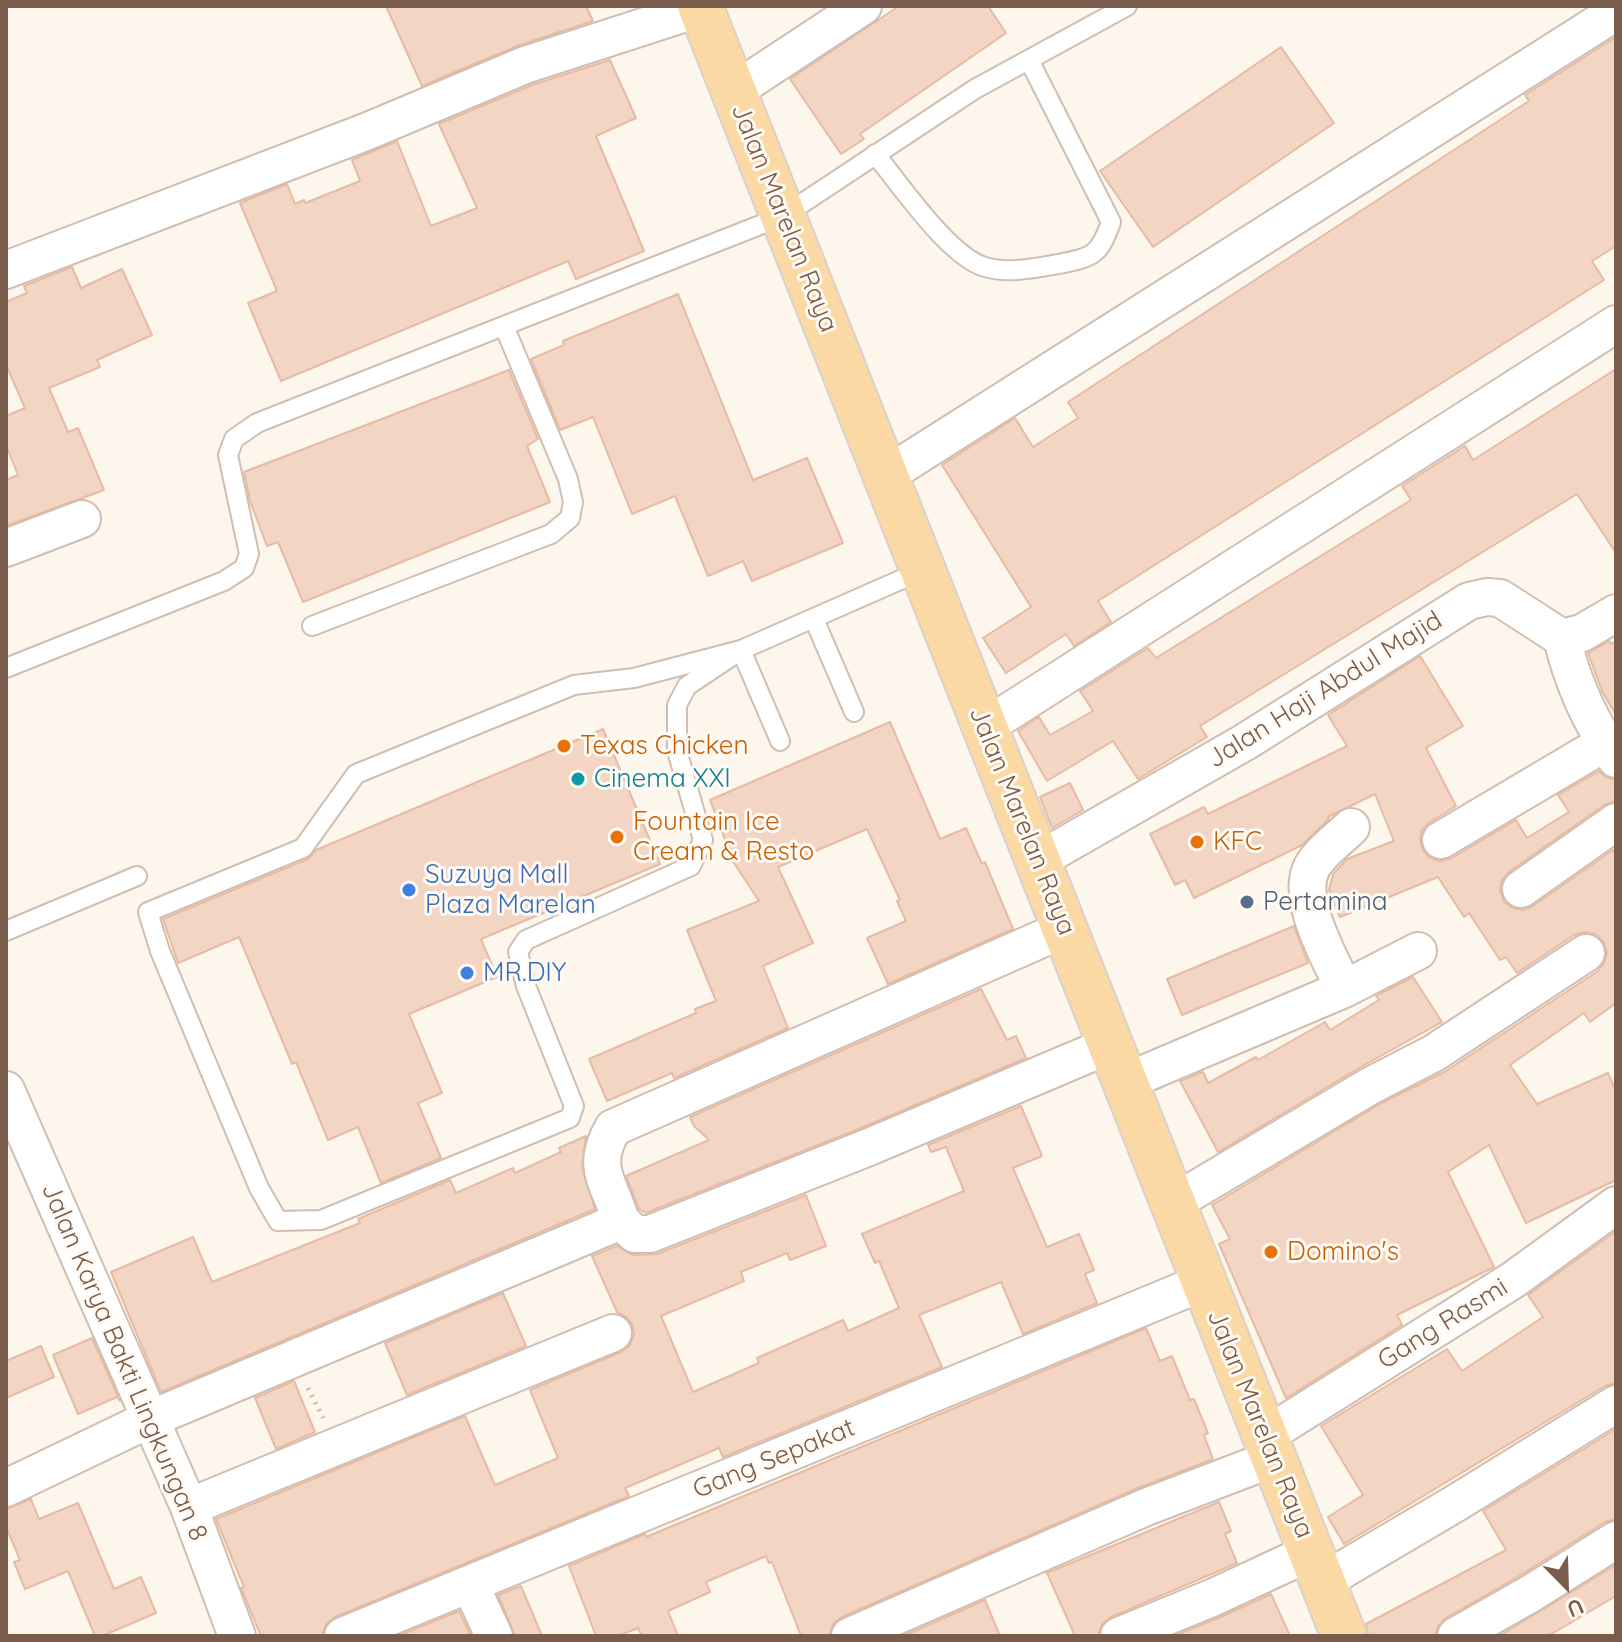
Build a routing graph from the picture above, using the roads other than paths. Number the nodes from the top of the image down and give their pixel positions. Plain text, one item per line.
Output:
1 (863, 6) edge
2 (1127, 6) edge
3 (700, 7) edge
4 (1616, 12) edge
5 (1029, 60) junction
6 (734, 91) junction
7 (875, 154) junction
8 (783, 216) junction
9 (6, 270) edge
10 (1616, 324) edge
11 (504, 326) junction
12 (885, 476) junction
13 (82, 519) dead end
14 (6, 548) edge
15 (925, 576) junction
16 (1616, 613) edge
17 (814, 619) junction
18 (312, 626) dead end
19 (1562, 638) junction
20 (741, 650) junction
21 (6, 668) edge
22 (854, 712) dead end
23 (985, 727) junction
24 (780, 741) dead end
25 (1610, 751) edge
26 (1616, 822) edge
27 (1351, 827) dead end
28 (1441, 840) dead end
29 (1037, 861) junction
30 (137, 876) dead end
31 (1521, 889) dead end
32 (1064, 929) junction
33 (6, 931) edge
34 (1418, 951) dead end
35 (1586, 953) dead end
36 (1344, 989) junction
37 (1118, 1064) junction
38 (9, 1105) edge
39 (1173, 1203) junction
40 (1616, 1205) edge
41 (621, 1221) junction
42 (1204, 1282) junction
43 (613, 1333) dead end
44 (1616, 1404) edge
45 (150, 1419) junction
46 (1269, 1447) junction
47 (6, 1488) edge
48 (189, 1507) junction
49 (1616, 1540) edge
50 (1316, 1567) junction
51 (470, 1584) junction
52 (237, 1636) edge
53 (343, 1636) edge
54 (494, 1636) edge
55 (850, 1636) edge
56 (1119, 1636) edge
57 (1344, 1636) edge
58 (1456, 1636) edge

1 - 6 street
2 - 5 lane
3 - 6 main road, Jalan Marelan Raya
3 - 9 street
4 - 12 street
5 - 7 lane
5 - 7 lane
6 - 8 main road, Jalan Marelan Raya
7 - 8 lane
8 - 11 lane
8 - 12 main road, Jalan Marelan Raya
10 - 23 street
11 - 18 lane
11 - 21 lane
12 - 15 main road, Jalan Marelan Raya
13 - 14 street
15 - 17 lane
15 - 23 main road, Jalan Marelan Raya
16 - 19 street
17 - 20 lane
17 - 22 lane
19 - 25 street
19 - 29 street, Jalan Haji Abdul Majid
20 - 20 lane
20 - 24 lane
23 - 29 main road, Jalan Marelan Raya
25 - 28 street
26 - 31 street
27 - 36 street
29 - 32 main road, Jalan Marelan Raya
30 - 33 lane
32 - 37 main road, Jalan Marelan Raya
32 - 41 street
34 - 36 street
35 - 39 street
36 - 37 street
37 - 39 main road, Jalan Marelan Raya
37 - 41 street
38 - 45 street, Jalan Karya Bakti Lingkungan 8
39 - 42 main road, Jalan Marelan Raya
40 - 46 street, Gang Rasmi
41 - 45 street
42 - 46 main road, Jalan Marelan Raya
42 - 51 street, Gang Sepakat
43 - 48 street
44 - 50 street
45 - 47 street
45 - 48 street, Jalan Karya Bakti Lingkungan 8
46 - 50 main road, Jalan Marelan Raya
46 - 55 street, Gang Rasmi
48 - 52 street, Jalan Karya Bakti Lingkungan 8
49 - 58 street
50 - 56 street
50 - 57 main road, Jalan Marelan Raya
51 - 53 street, Gang Sepakat
51 - 54 street

